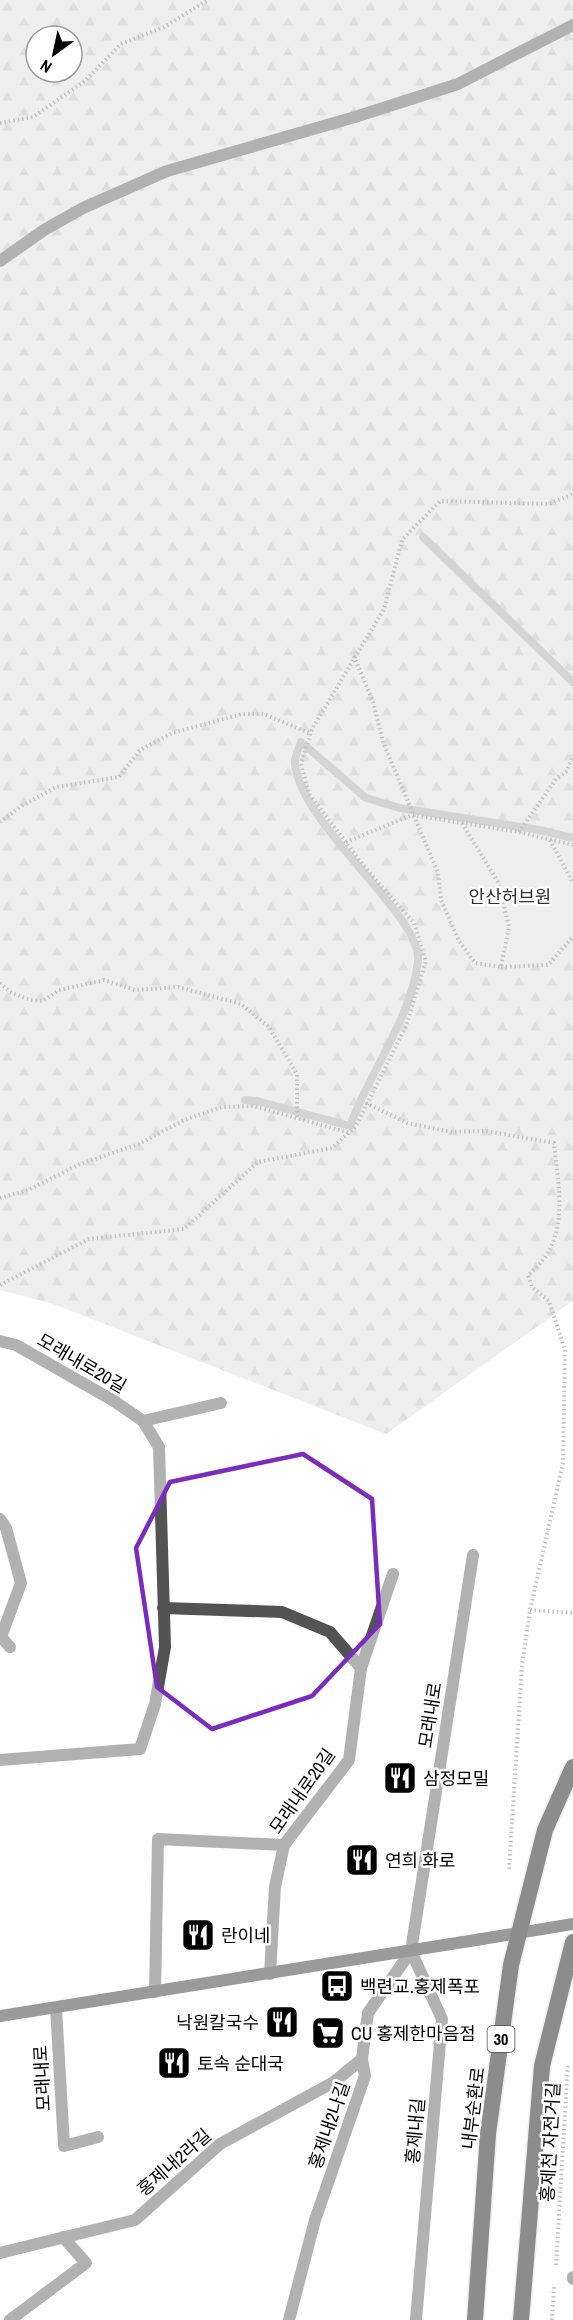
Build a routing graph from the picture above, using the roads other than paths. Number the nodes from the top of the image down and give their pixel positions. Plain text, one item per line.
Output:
1 (573, 25) edge
2 (0, 261) edge
3 (0, 1341) edge
4 (221, 1403) dead end
5 (143, 1421) junction
6 (0, 1519) edge
7 (473, 1556) dead end
8 (393, 1574) dead end
9 (163, 1608) junction
10 (10, 1647) dead end
11 (361, 1668) junction
12 (0, 1760) edge
13 (573, 1767) edge
14 (284, 1845) junction
15 (573, 1924) edge
16 (573, 1942) edge
17 (411, 1951) junction
18 (270, 1974) junction
19 (155, 1992) junction
20 (56, 2008) junction
21 (0, 2016) edge
22 (362, 2059) junction
23 (98, 2138) dead end
24 (63, 2237) junction
25 (0, 2253) edge
26 (10, 2320) edge
27 (289, 2320) edge
28 (416, 2320) edge
29 (475, 2320) edge
30 (521, 2320) edge

1 - 2 street
3 - 5 street, 모래내로20길
4 - 5 street
5 - 9 street, 모래내로20길
6 - 10 street
7 - 17 street, 모래내로
8 - 11 street, 모래내로20길
9 - 11 street
9 - 12 street, 모래내로20길
11 - 14 street, 모래내로20길
13 - 29 highway, 내부순환로 / 30, bridge
14 - 18 street, 모래내로20길
14 - 19 street
15 - 17 main road, bridge
16 - 30 highway
17 - 18 main road
17 - 22 street, 홍제내2나길
17 - 28 street, 홍제내길
18 - 19 main road
19 - 20 main road
20 - 21 main road
20 - 23 street, 모래내로
22 - 24 street, 홍제내2라길
22 - 27 street, 홍제내2나길
24 - 25 street, 홍제내2라길
24 - 26 street

